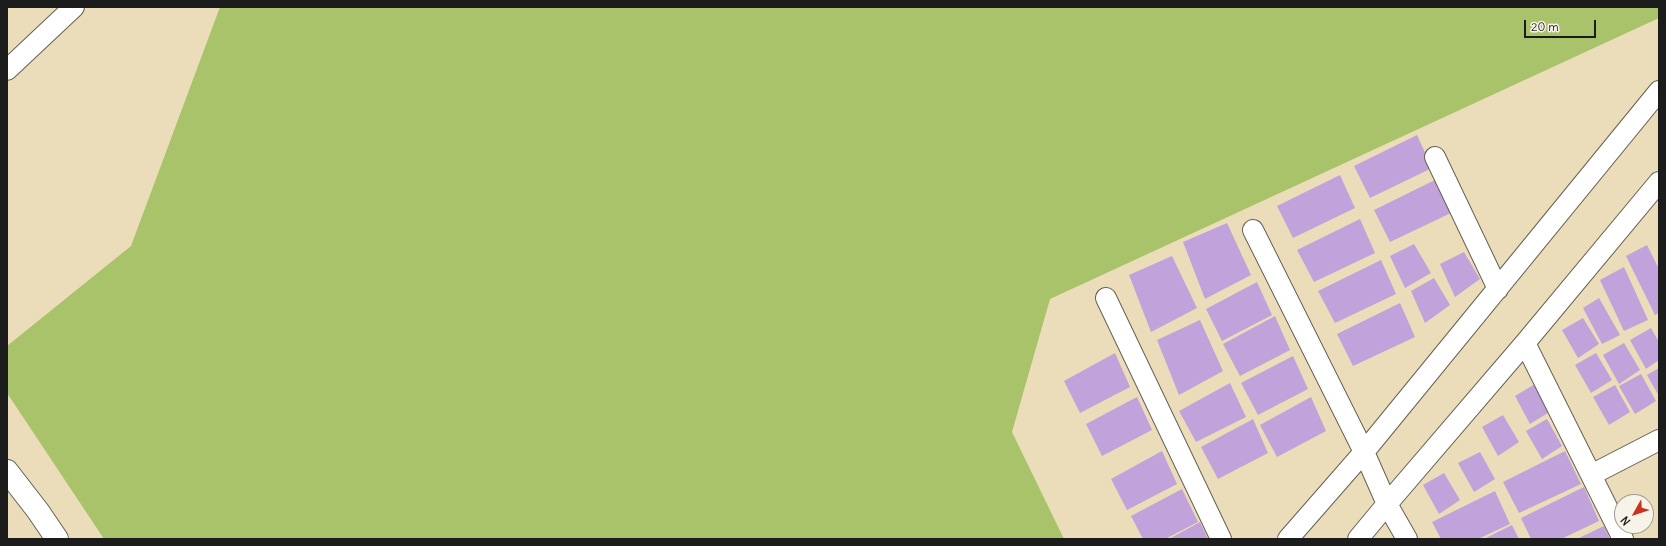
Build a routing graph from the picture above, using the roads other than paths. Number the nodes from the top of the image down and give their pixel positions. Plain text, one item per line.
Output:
1 (74, 7) edge
2 (7, 70) edge
3 (1659, 91) edge
4 (1435, 157) dead end
5 (1659, 182) edge
6 (1253, 230) dead end
7 (1498, 289) junction
8 (1106, 298) dead end
9 (1525, 344) junction
10 (1659, 440) edge
11 (1364, 452) junction
12 (7, 471) edge
13 (1591, 475) junction
14 (1386, 504) junction
15 (57, 539) edge
16 (1221, 539) edge
17 (1288, 539) edge
18 (1358, 539) edge
19 (1406, 539) edge
20 (1623, 539) edge

1 - 2 street
3 - 7 street
4 - 7 street
5 - 9 street
6 - 11 street
7 - 11 street
8 - 16 street
9 - 13 street
9 - 14 street
10 - 13 street
11 - 14 street
11 - 17 street
12 - 15 main road
13 - 20 street
14 - 18 street
14 - 19 street

